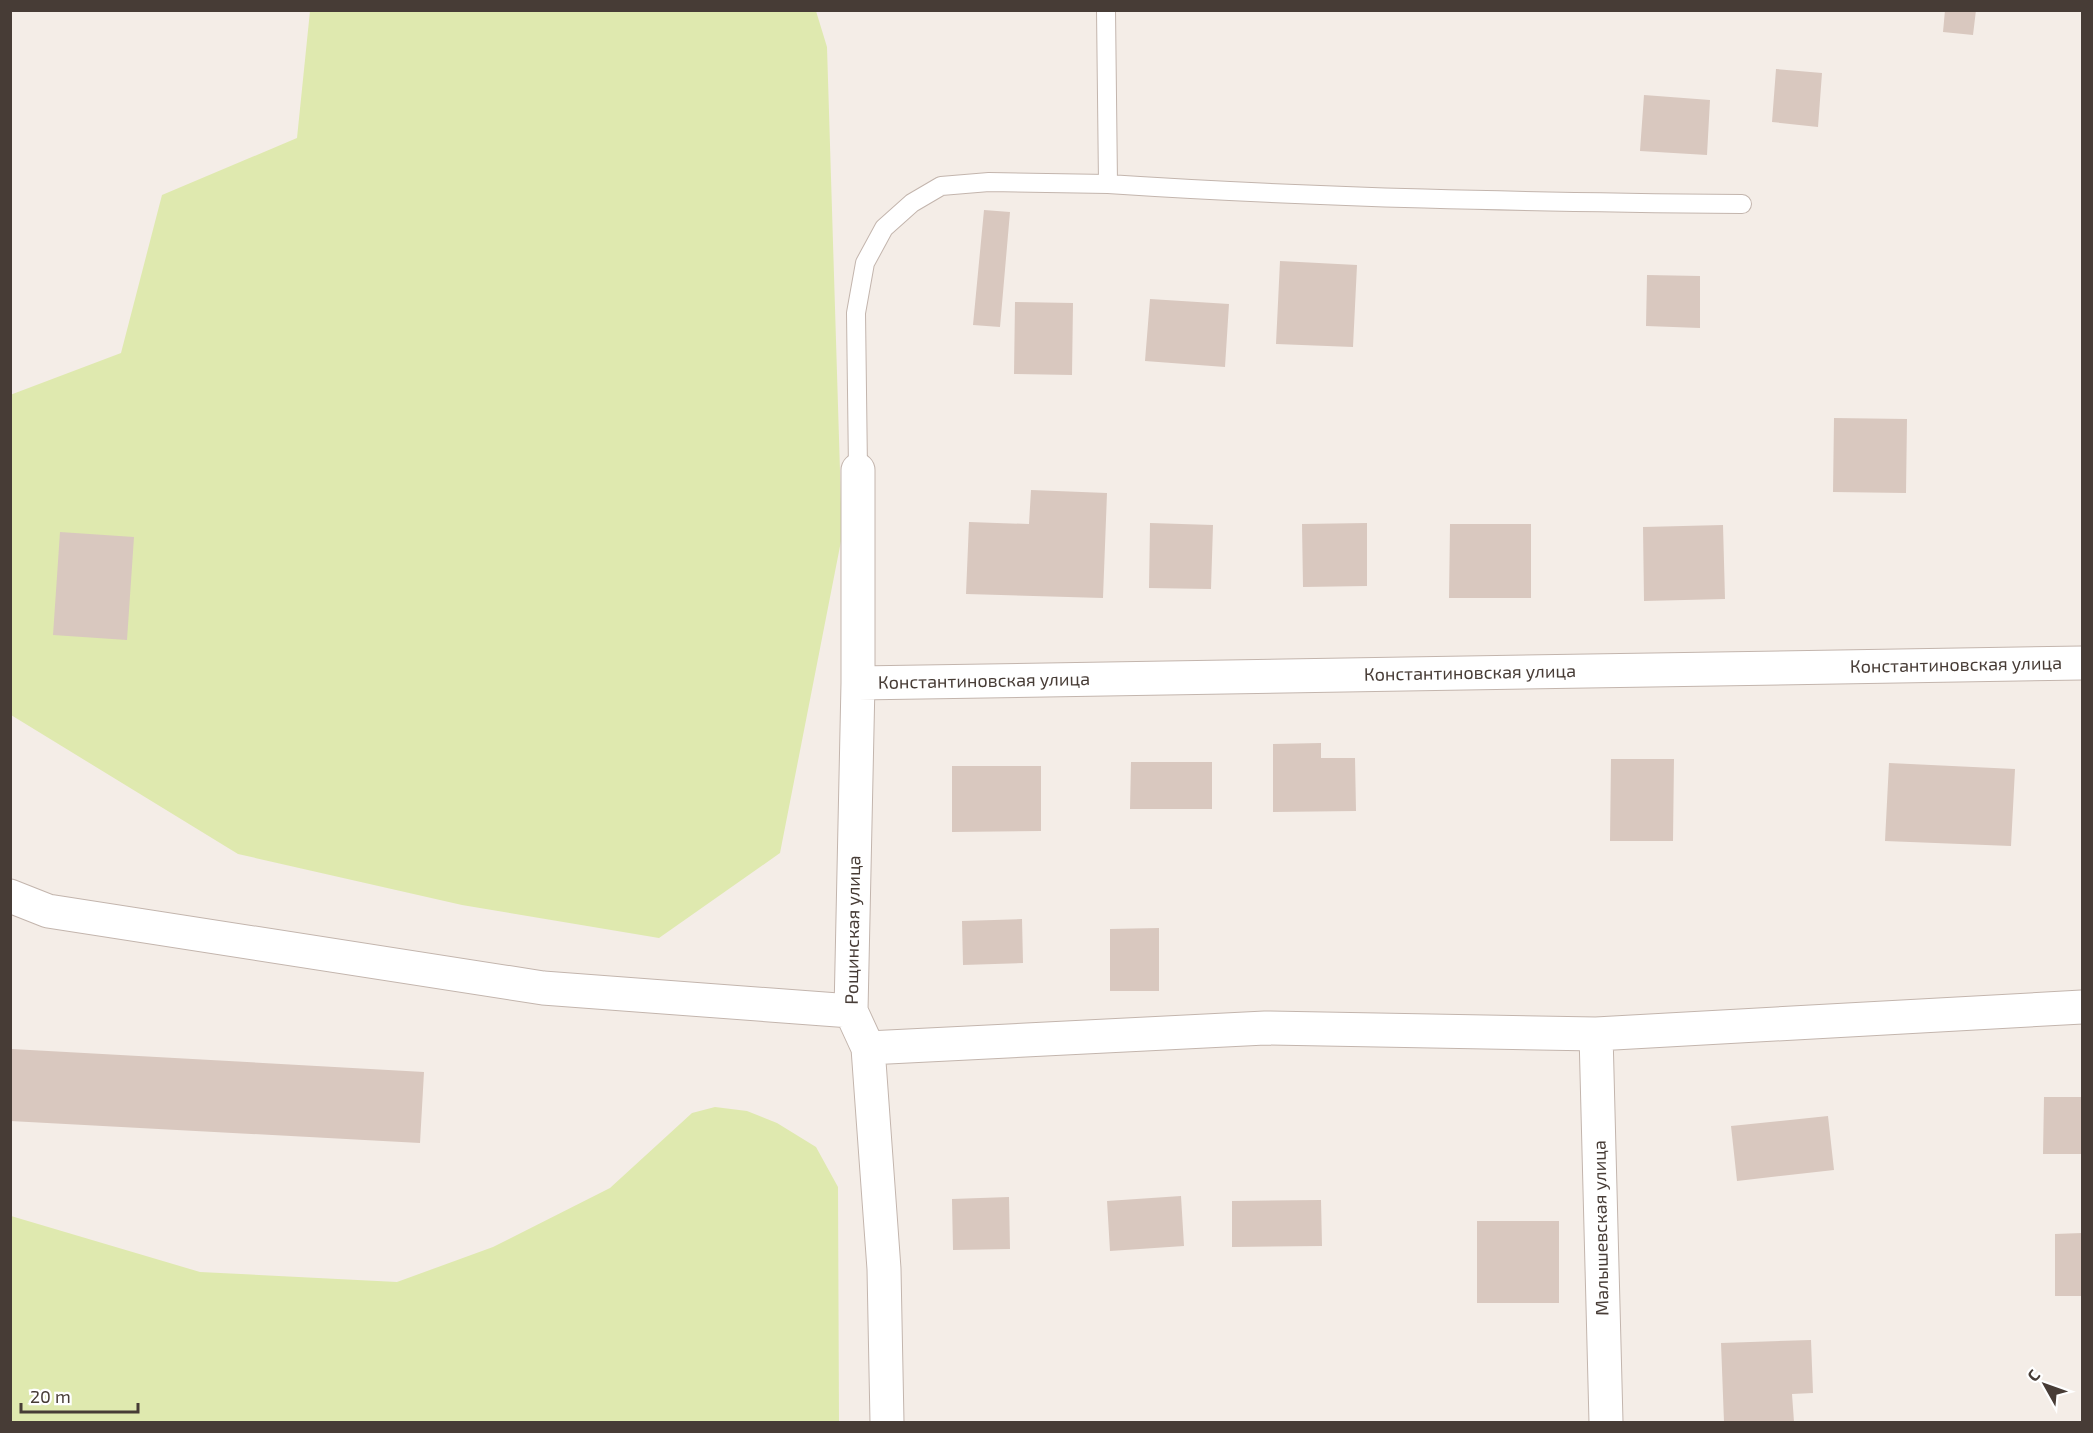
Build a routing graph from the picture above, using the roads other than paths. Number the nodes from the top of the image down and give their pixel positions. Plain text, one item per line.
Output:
1 (1106, 10) edge
2 (1108, 184) junction
3 (1742, 204) dead end
4 (858, 470) joint
5 (2082, 663) edge
6 (858, 683) junction
7 (10, 896) edge
8 (2082, 1007) edge
9 (851, 1011) junction
10 (1596, 1034) junction
11 (868, 1048) junction
12 (887, 1422) edge
13 (1606, 1422) edge

1 - 2 lane
2 - 3 lane
2 - 4 lane
4 - 6 street, Рощинская улица
5 - 6 street, Константиновская улица
6 - 9 street, Рощинская улица
7 - 9 street
8 - 10 street
9 - 11 street, Рощинская улица
10 - 11 street
10 - 13 street, Малышевская улица
11 - 12 street, Рощинская улица

